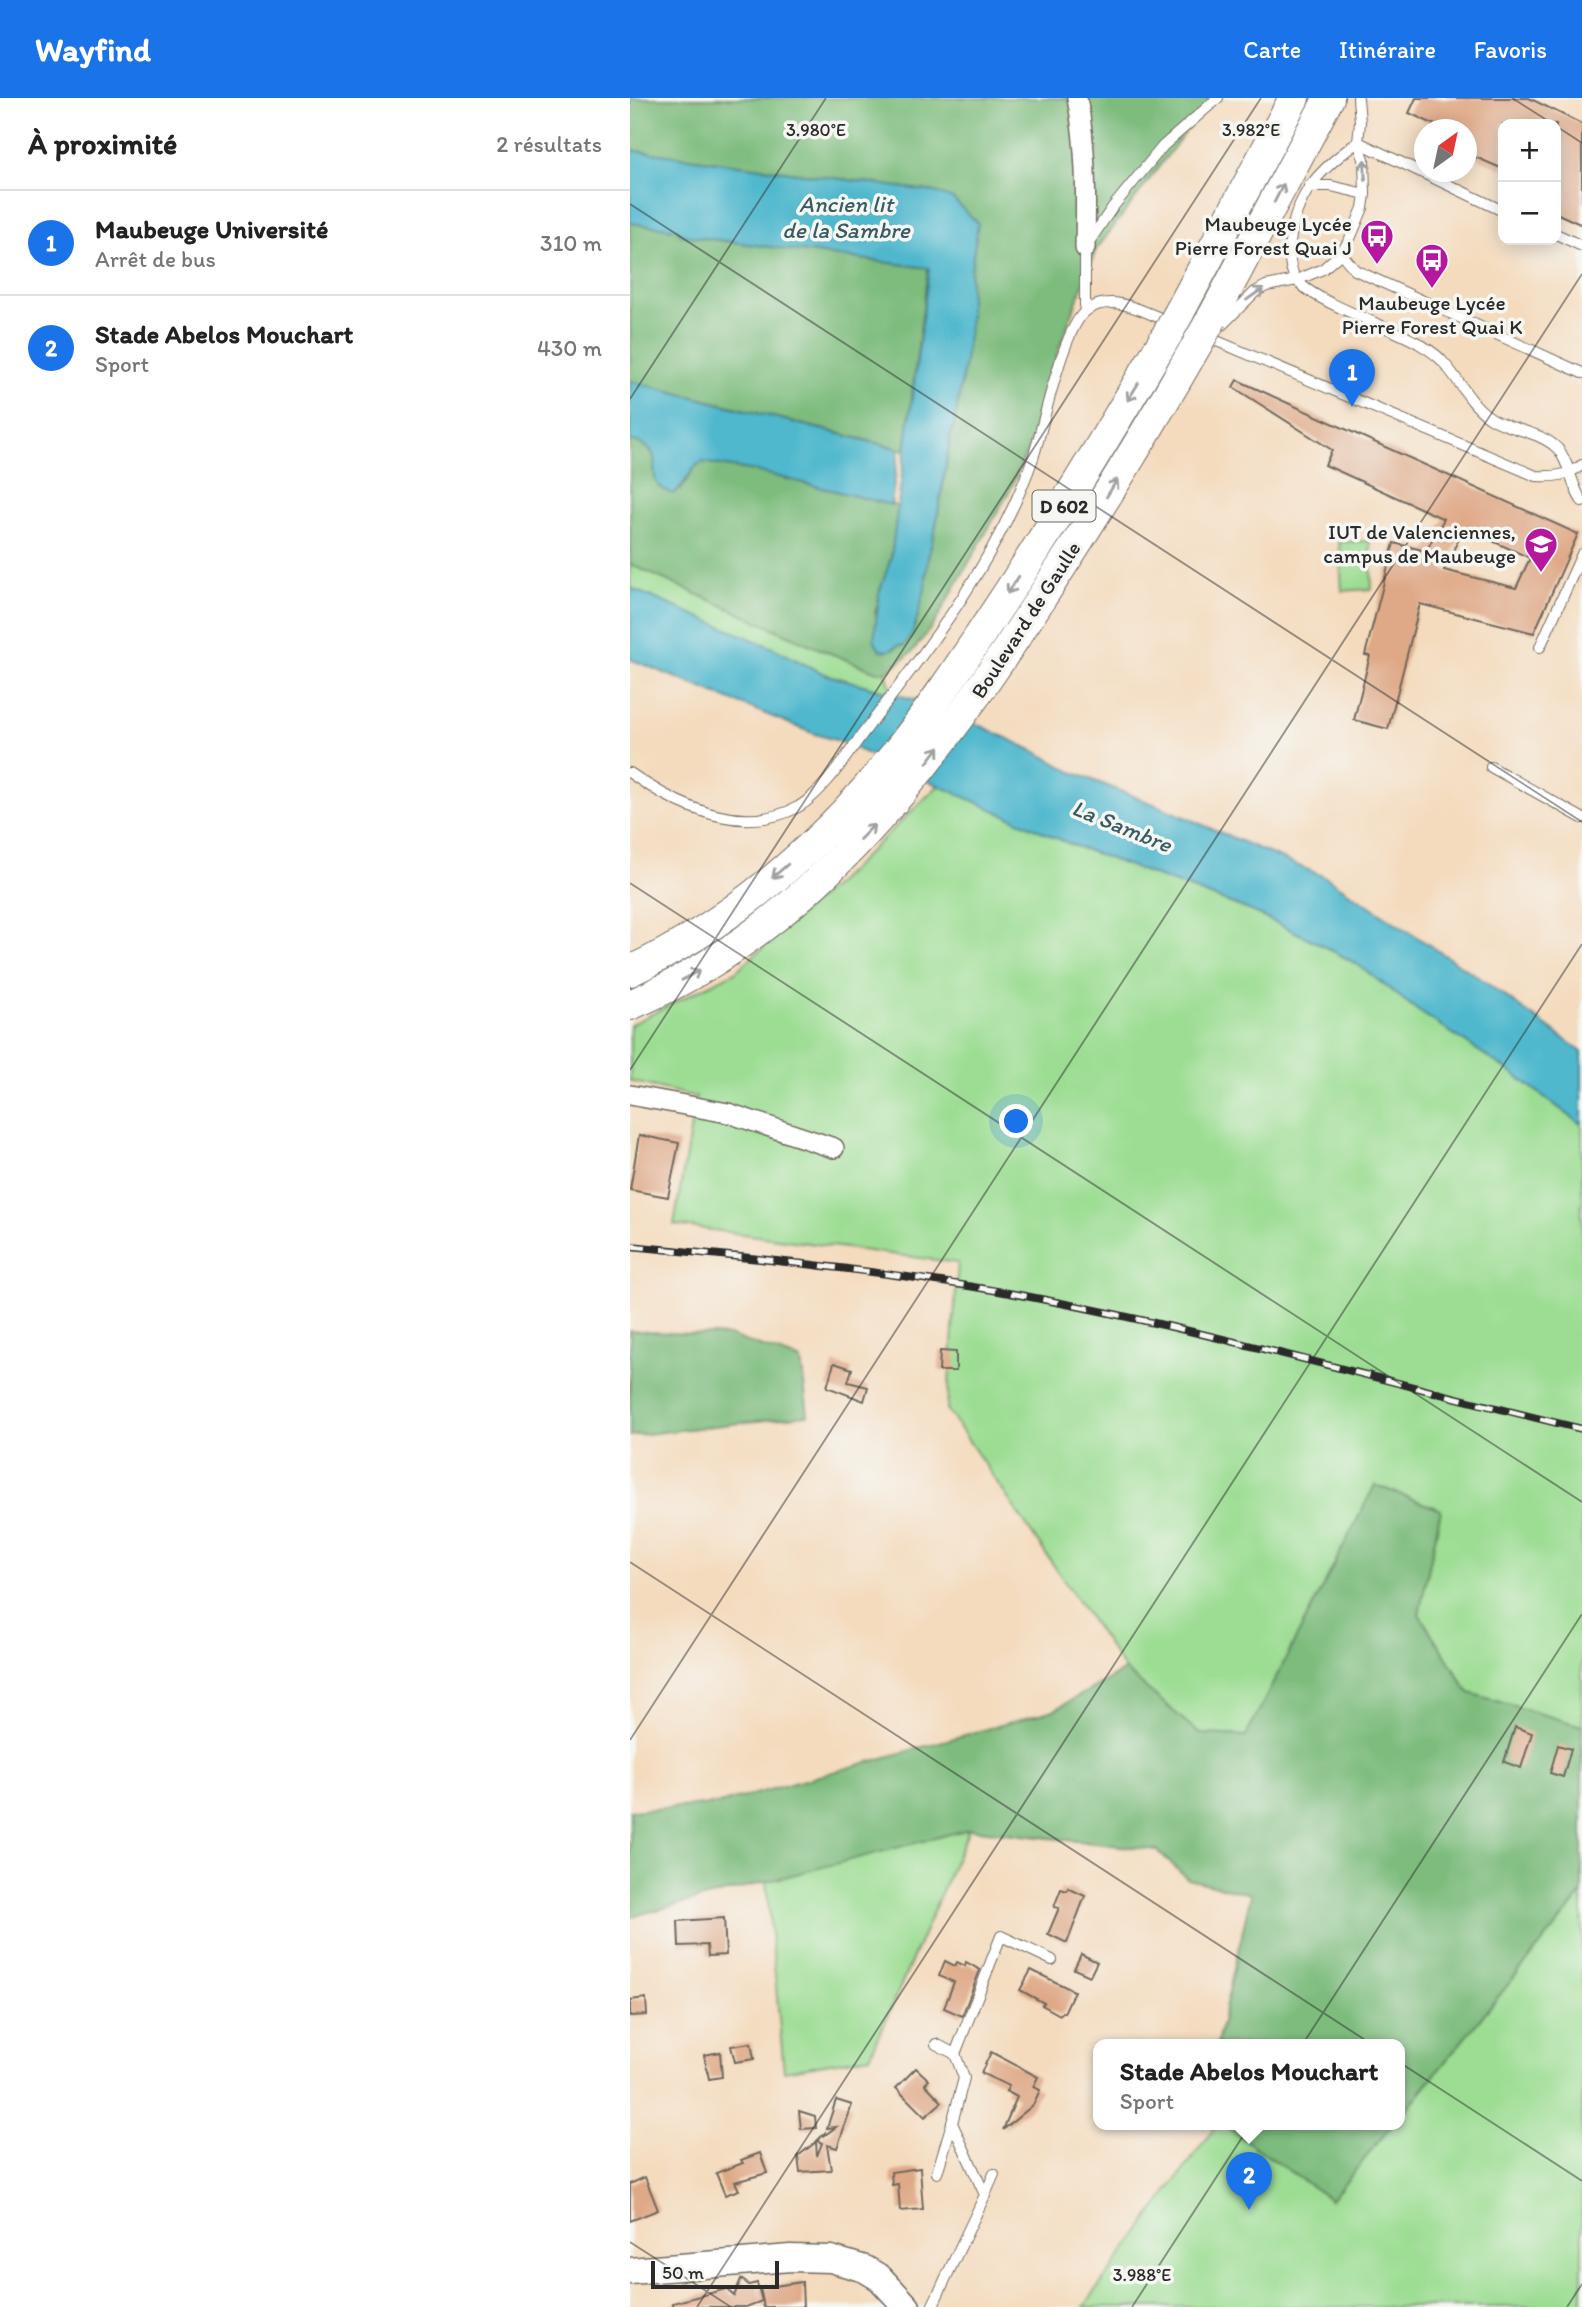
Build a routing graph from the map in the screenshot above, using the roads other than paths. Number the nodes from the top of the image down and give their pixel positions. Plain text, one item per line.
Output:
1 (1077, 98) edge
2 (1218, 98) edge
3 (1294, 98) edge
4 (1329, 98) edge
5 (1357, 98) edge
6 (1358, 142) junction
7 (1310, 186) junction
8 (1365, 194) junction
9 (1498, 209) edge
10 (1561, 236) edge
11 (1582, 246) edge
12 (1085, 247) junction
13 (1341, 253) junction
14 (1297, 280) junction
15 (1085, 311) junction
16 (1195, 329) junction
17 (1582, 373) edge
18 (1582, 465) edge
19 (1569, 474) junction
20 (1582, 501) edge
21 (1582, 554) edge
22 (1540, 647) dead end
23 (1491, 767) dead end
24 (630, 773) edge
25 (1582, 818) edge
26 (630, 971) edge
27 (630, 1005) edge
28 (630, 1095) edge
29 (834, 1148) dead end
30 (1052, 1960) dead end
31 (936, 2044) dead end
32 (955, 2054) junction
33 (952, 2123) junction
34 (937, 2173) dead end
35 (994, 2174) dead end
36 (985, 2195) junction
37 (630, 2271) edge
38 (907, 2307) edge
39 (932, 2307) edge

1 - 12 street
2 - 12 lane
3 - 16 main road, Boulevard de Gaulle / D 602
16 -> 4 main road, Boulevard de Gaulle / D 602
5 - 6 lane
6 - 7 lane
8 -> 6 lane
6 - 9 lane
7 - 8 lane
7 - 14 lane
8 - 13 lane
10 - 11 lane
12 - 15 lane
13 - 14 lane
13 - 17 lane
16 -> 14 lane
14 - 19 lane
15 - 16 lane
15 - 24 lane
16 - 19 lane
16 -> 26 main road, Boulevard de Gaulle / D 602
27 -> 16 main road, Boulevard de Gaulle / D 602
18 - 19 lane
19 - 20 lane
21 - 22 lane
23 - 25 lane
28 - 29 street
30 - 32 lane
31 - 32 lane
32 - 33 lane
33 - 34 lane
33 - 36 lane
35 - 36 lane
36 - 39 lane
37 - 38 street

